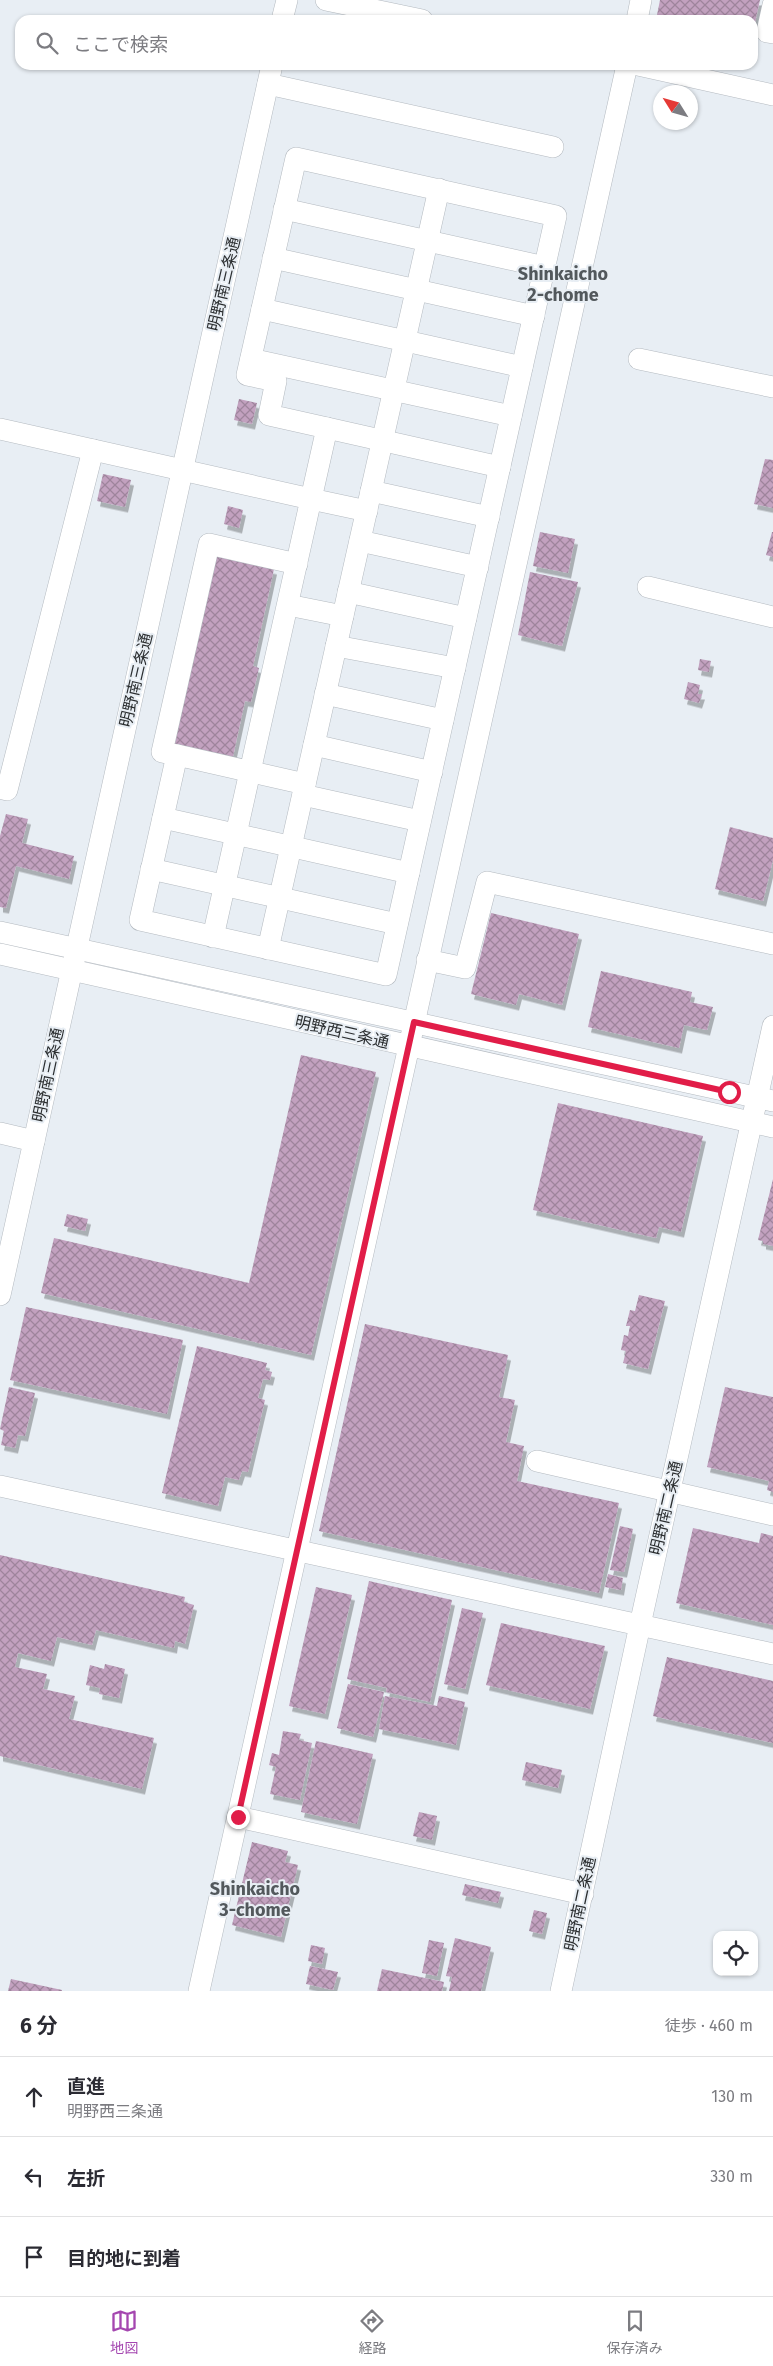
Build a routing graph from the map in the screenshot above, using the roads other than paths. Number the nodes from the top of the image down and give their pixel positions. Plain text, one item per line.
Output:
1 (287, 0) edge
2 (326, 0) edge
3 (641, 0) edge
4 (773, 5) edge
5 (283, 15) edge
6 (398, 15) edge
7 (638, 15) edge
8 (773, 34) edge
9 (626, 70) edge
10 (660, 70) edge
11 (270, 75) edge
12 (773, 95) edge
13 (553, 147) dead end
14 (439, 189) junction
15 (284, 209) junction
16 (427, 241) junction
17 (273, 258) junction
18 (545, 267) junction
19 (416, 290) junction
20 (262, 309) junction
21 (534, 316) junction
22 (405, 341) junction
23 (639, 358) dead end
24 (251, 359) junction
25 (522, 367) junction
26 (773, 387) edge
27 (394, 390) junction
28 (511, 416) junction
29 (327, 428) junction
30 (0, 429) edge
31 (382, 440) junction
32 (93, 450) junction
33 (500, 466) junction
34 (182, 470) junction
35 (311, 499) junction
36 (369, 501) junction
37 (489, 517) junction
38 (360, 541) junction
39 (297, 564) junction
40 (478, 567) junction
41 (648, 587) dead end
42 (348, 592) junction
43 (288, 605) junction
44 (343, 616) junction
45 (773, 617) edge
46 (466, 618) junction
47 (336, 646) junction
48 (455, 668) junction
49 (325, 694) junction
50 (443, 720) junction
51 (314, 745) junction
52 (177, 755) junction
53 (250, 771) junction
54 (432, 772) junction
55 (0, 788) edge
56 (304, 789) junction
57 (163, 818) junction
58 (420, 821) junction
59 (236, 834) junction
60 (291, 846) junction
61 (151, 870) junction
62 (409, 872) junction
63 (224, 886) junction
64 (280, 898) junction
65 (397, 924) junction
66 (0, 932) edge
67 (213, 937) junction
68 (773, 944) edge
69 (76, 949) junction
70 (268, 949) junction
71 (0, 954) edge
72 (427, 960) junction
73 (71, 970) junction
74 (414, 1022) junction
75 (773, 1026) edge
76 (408, 1047) junction
77 (765, 1099) edge
78 (752, 1122) junction
79 (773, 1127) edge
80 (0, 1133) edge
81 (34, 1141) junction
82 (0, 1294) edge
83 (537, 1461) dead end
84 (0, 1486) edge
85 (669, 1493) junction
86 (773, 1515) edge
87 (298, 1551) junction
88 (640, 1625) junction
89 (773, 1654) edge
90 (238, 1817) junction
91 (583, 1894) junction
92 (199, 1991) edge
93 (561, 1991) edge

1 - 5 street
2 - 6 street
3 - 7 street
4 - 8 street
9 - 72 street
10 - 12 street
11 - 13 street
11 - 34 street, 明野南三条通
14 - 15 street
14 - 16 street
14 - 18 street
15 - 16 street
15 - 17 street
16 - 18 street
16 - 19 street
17 - 19 street
17 - 20 street
18 - 21 street
19 - 21 street
19 - 22 street
20 - 22 street
20 - 24 street
21 - 25 street
22 - 25 street
22 - 27 street
23 - 26 street
24 - 27 street
24 - 29 street
25 - 28 street
27 - 28 street
27 - 31 street
28 - 33 street
29 - 31 street
29 - 35 street
30 - 32 street
31 - 33 street
31 - 36 street
32 - 34 street
32 - 55 street
33 - 37 street
34 - 35 street
34 - 69 street, 明野南三条通
35 - 36 street
35 - 39 street
36 - 37 street
36 - 38 street
37 - 40 street
38 - 40 street
38 - 42 street
39 - 43 street
39 - 52 street
40 - 46 street
41 - 45 street
42 - 44 street
42 - 46 street
43 - 44 street
43 - 53 street
44 - 47 street
46 - 48 street
47 - 48 street
47 - 49 street
48 - 50 street
49 - 50 street
49 - 51 street
50 - 54 street
51 - 54 street
51 - 56 street
52 - 53 street
52 - 57 street
53 - 56 street
53 - 59 street
54 - 58 street
56 - 58 street
56 - 60 street
57 - 59 street
57 - 61 street
58 - 62 street
59 - 60 street
59 - 63 street
60 - 62 street
60 - 64 street
61 - 63 street
61 - 67 street
62 - 65 street
63 - 64 street
63 - 67 street
64 - 65 street
64 - 70 street
65 - 70 street
66 - 69 street, 明野西三条通
67 - 70 street
68 - 72 street
69 - 73 street, 明野南三条通
69 - 74 street, 明野西三条通
71 - 73 street, 明野西三条通
72 - 74 street
73 - 76 street, 明野西三条通
73 - 81 street, 明野南三条通
74 - 76 street
74 - 77 street, 明野西三条通
75 - 77 street, 明野南二条通
76 - 78 street, 明野西三条通
76 - 87 street
77 - 78 street, 明野南二条通
78 - 79 street, 明野西三条通
78 - 85 street, 明野南二条通
80 - 81 street
81 - 82 street, 明野南三条通
83 - 85 street
84 - 87 street
85 - 86 street
85 - 88 street, 明野南二条通
87 - 88 street
87 - 90 street
88 - 89 street
88 - 91 street, 明野南二条通
90 - 91 street
90 - 92 street
91 - 93 street, 明野南二条通

